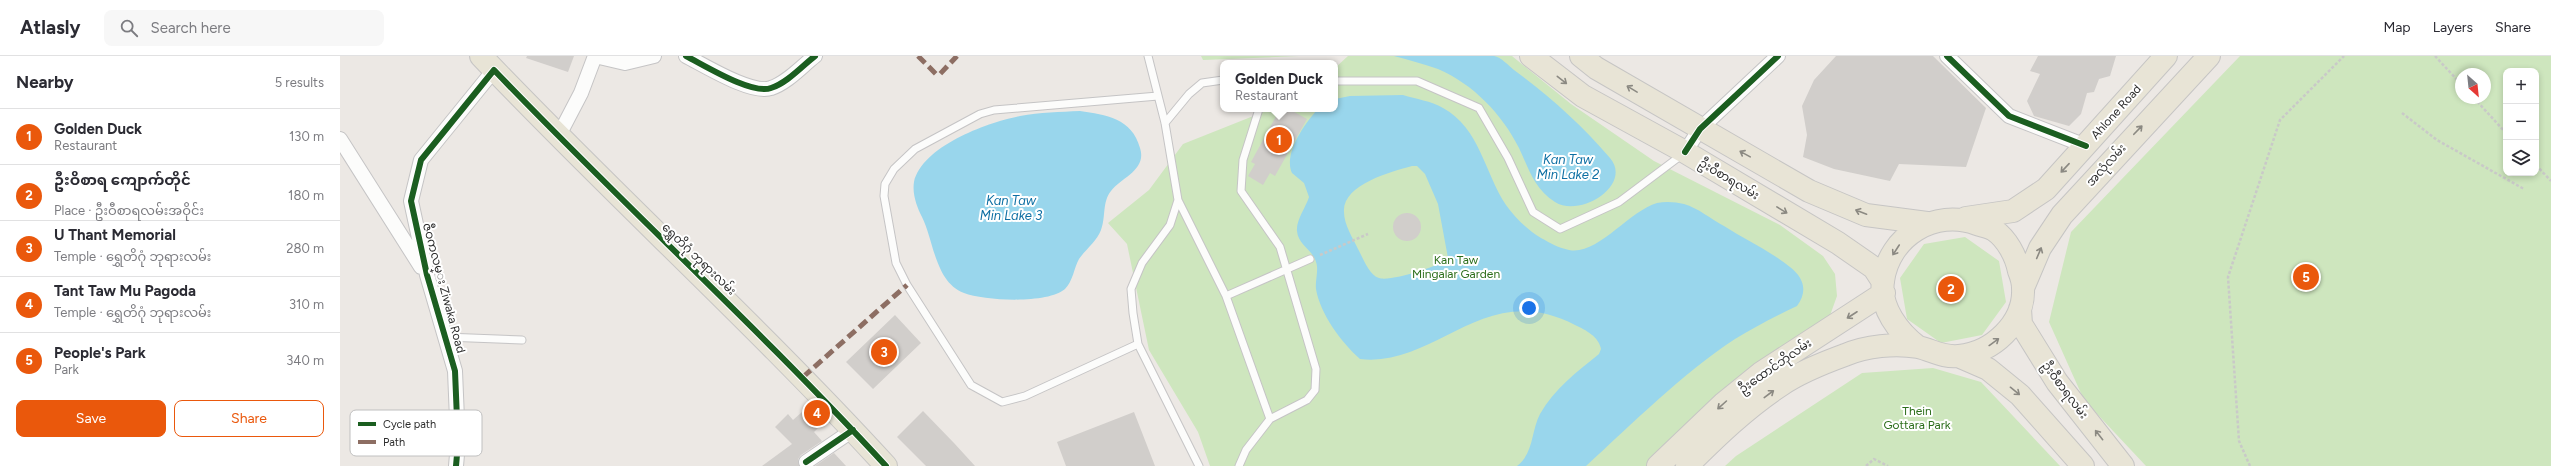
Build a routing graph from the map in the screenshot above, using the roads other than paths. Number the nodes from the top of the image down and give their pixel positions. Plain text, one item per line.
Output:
1 (595, 56) edge
2 (654, 56) edge
3 (686, 56) edge
4 (815, 56) edge
5 (1148, 56) edge
6 (1531, 56) edge
7 (1581, 56) edge
8 (1778, 56) edge
9 (1948, 56) edge
10 (2166, 56) edge
11 (2209, 56) edge
12 (488, 63) edge
13 (1220, 80) edge
14 (1338, 81) edge
15 (1158, 96) junction
16 (1258, 112) edge
17 (1165, 123) junction
18 (1700, 129) junction
19 (558, 137) junction
20 (340, 139) edge
21 (2086, 146) junction
22 (1684, 152) junction
23 (1178, 200) junction
24 (1962, 218) junction
25 (1927, 223) junction
26 (1310, 259) road end
27 (1288, 268) junction
28 (427, 275) junction
29 (1883, 288) junction
30 (1226, 296) junction
31 (2022, 298) junction
32 (445, 336) junction
33 (522, 340) dead end
34 (1138, 344) junction
35 (1918, 347) junction
36 (1958, 356) junction
37 (457, 410) edge
38 (1270, 419) junction
39 (852, 430) junction
40 (457, 456) edge
41 (806, 462) dead end
42 (456, 466) edge
43 (886, 466) edge
44 (1199, 466) edge
45 (1239, 466) edge
46 (1658, 466) edge
47 (1687, 466) edge
48 (2083, 466) edge
49 (2123, 466) edge

1 - 2 street
1 - 19 street
3 - 4 street
5 - 15 lane
6 -> 22 main road, ဦးဝီစာရလမ်း
18 -> 7 main road
8 - 18 street
9 - 21 street
10 - 21 main road, Ahlone Road
31 -> 11 main road, အလုံလမ်း
12 - 19 main road, ရွှေတိဂုံ ဘုရားလမ်း
12 - 28 street, ဇီဝကလမ္း Ziwaka Road
13 - 17 lane
14 - 22 lane
15 - 17 lane
15 - 34 lane
16 - 27 lane
17 - 23 lane
18 - 22 street
25 -> 18 main road
19 - 39 main road, ရွှေတိဂုံ ဘုရားလမ်း
20 - 28 street
21 -> 24 main road, Ahlone Road
22 -> 29 main road, ဦးဝီစာရလမ်း
23 - 30 lane
23 - 34 lane
24 - 25 main road
24 - 31 main road
25 -> 29 main road
26 - 27 lane
27 - 30 lane
27 - 38 lane
28 - 32 street, ဇီဝကလမ္း Ziwaka Road
29 - 35 main road
29 -> 46 main road, ဦးထောင်ဘိုလမ်း
30 - 38 lane
36 -> 31 main road
49 -> 31 main road, ဦးဝီစာရလမ်း
32 - 33 lane
32 - 37 street, ဇီဝကလမ္း Ziwaka Road
34 - 44 lane
35 - 36 main road
47 -> 35 main road, ဦးထောင်ဘိုလမ်း
36 -> 48 main road
38 - 45 lane
39 - 41 street
39 - 43 main road, ရွှေတိဂုံ ဘုရားလမ်း
40 - 42 street, ဇီဝကလမ္း Ziwaka Road

